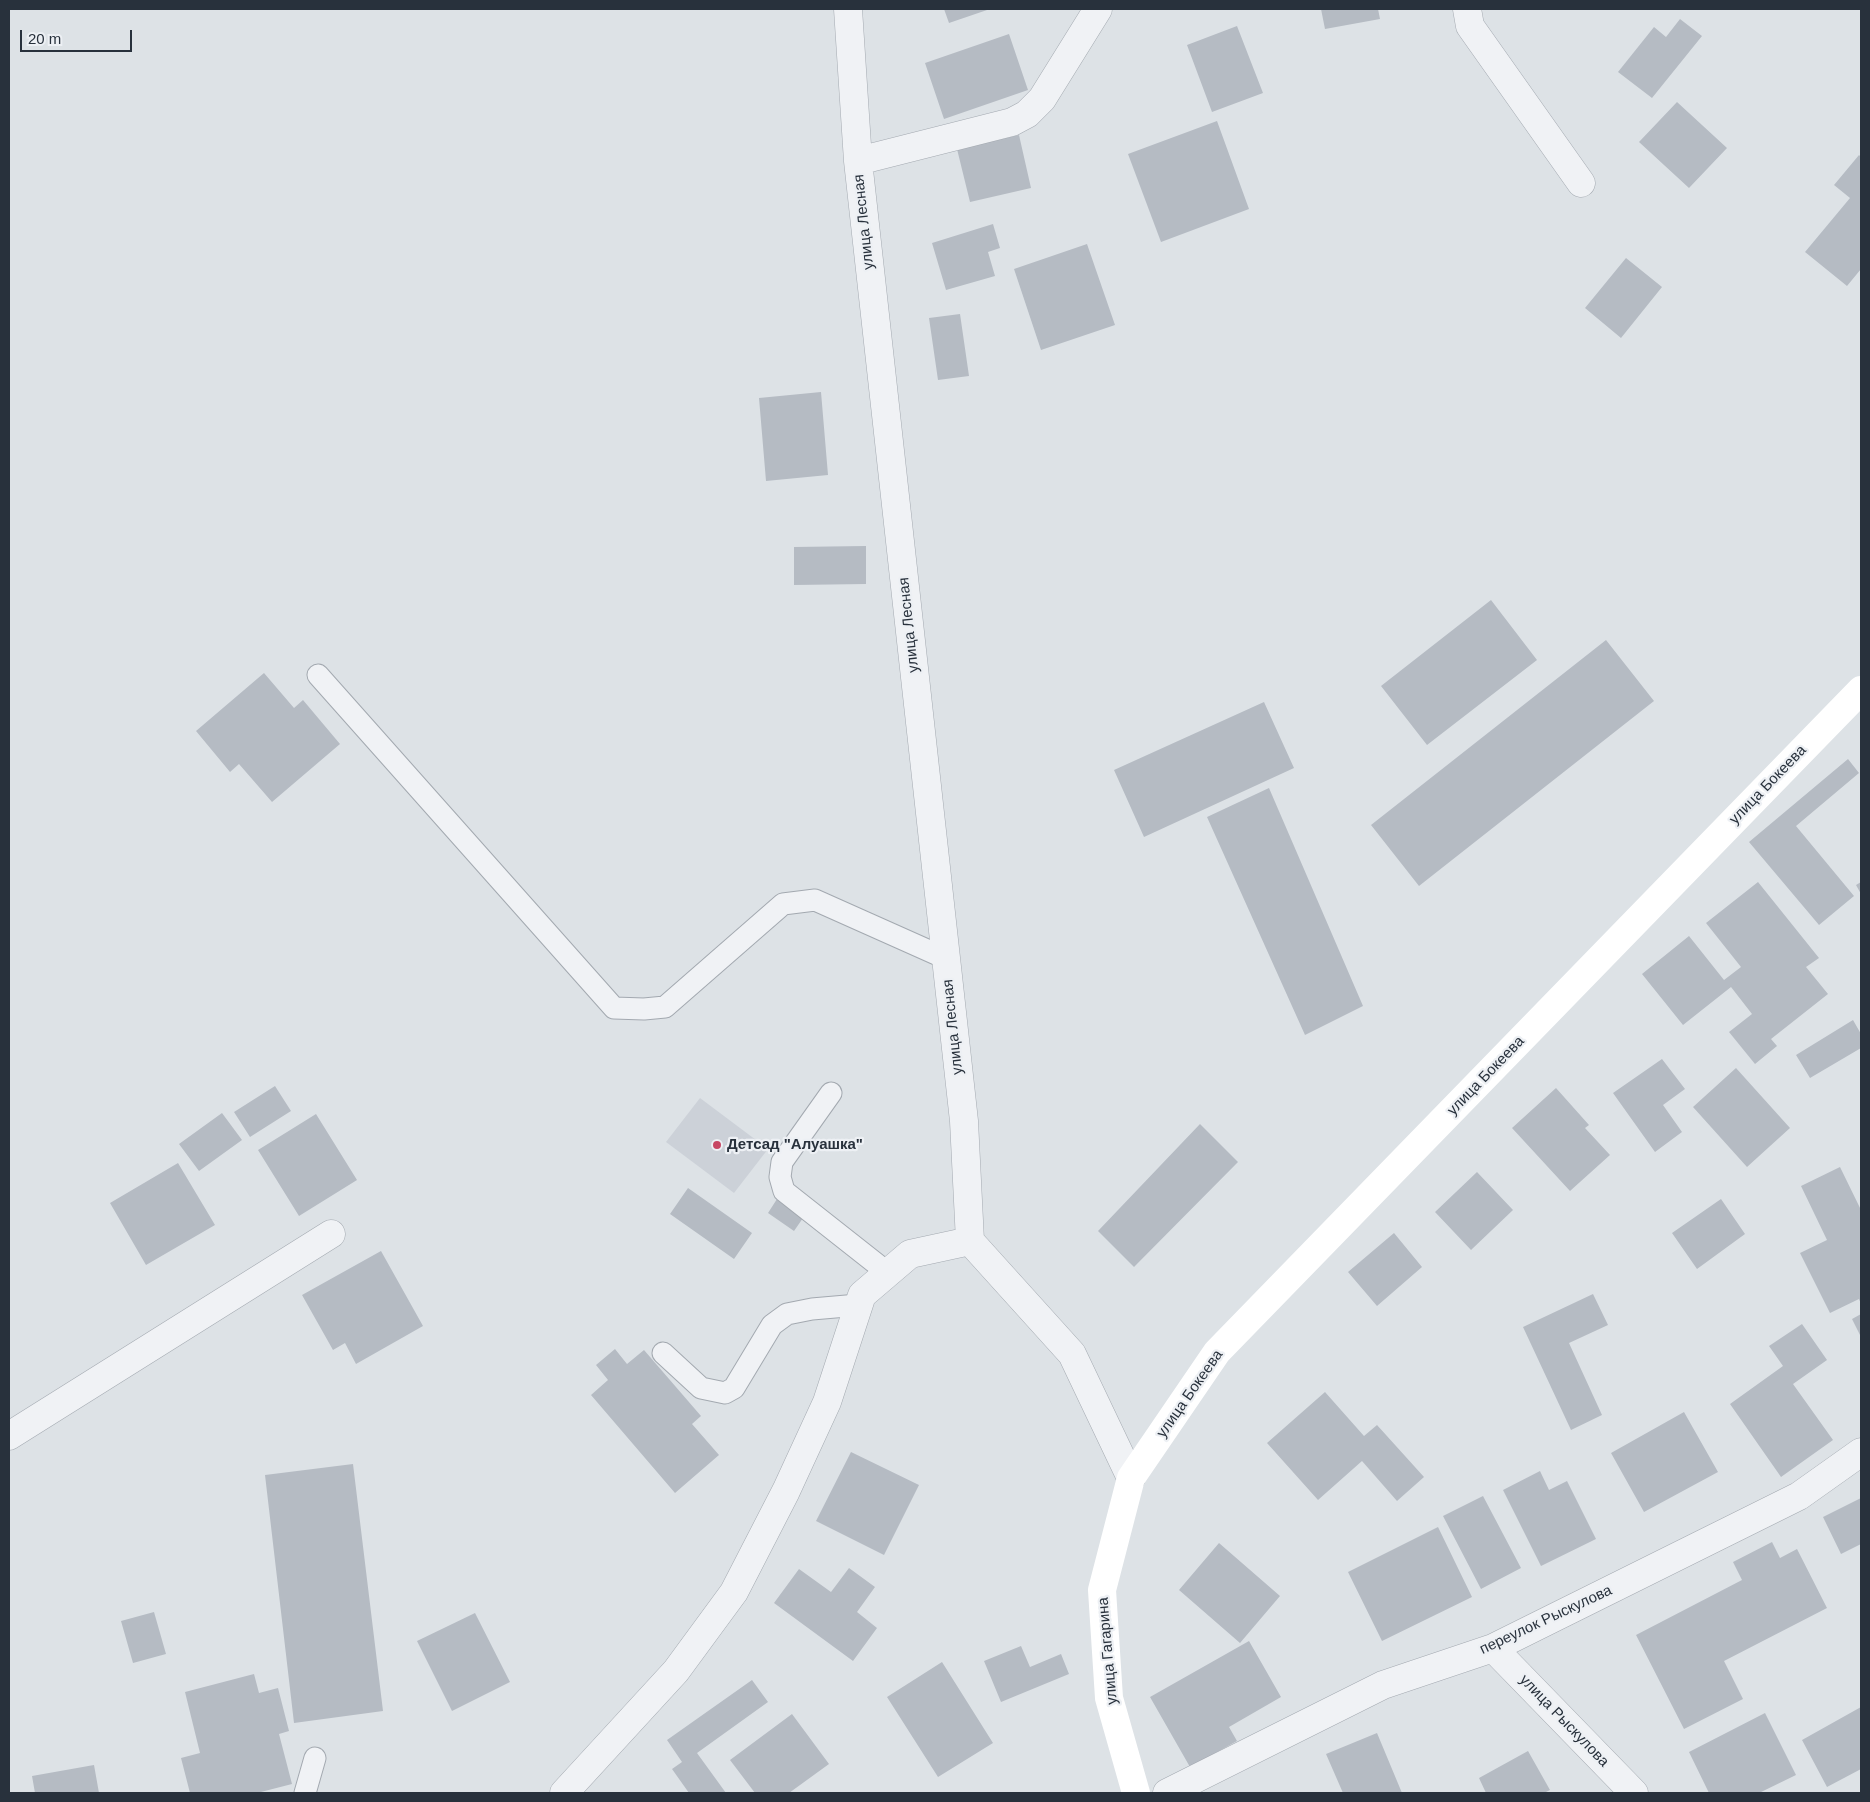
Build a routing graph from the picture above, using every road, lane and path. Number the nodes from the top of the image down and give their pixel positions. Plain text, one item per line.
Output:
1 (848, 9) edge
2 (1098, 9) edge
3 (1467, 9) edge
4 (858, 161) junction
5 (1581, 183) dead end
6 (318, 675) dead end
7 (1861, 690) edge
8 (945, 958) junction
9 (831, 1092) dead end
10 (331, 1234) dead end
11 (970, 1241) junction
12 (888, 1273) junction
13 (858, 1305) junction
14 (663, 1353) dead end
15 (9, 1436) edge
16 (1861, 1452) edge
17 (1131, 1478) junction
18 (1494, 1648) junction
19 (315, 1758) dead end
20 (305, 1793) edge
21 (564, 1793) edge
22 (1136, 1793) edge
23 (1167, 1793) edge
24 (1634, 1793) edge

1 - 4 street, улица Лесная
2 - 4 street
3 - 5 street
4 - 8 street, улица Лесная
6 - 8 lane
7 - 17 main road, улица Бокеева
8 - 11 street, улица Лесная
9 - 12 lane
10 - 15 street
11 - 12 street
11 - 17 street
12 - 13 street
13 - 14 lane
13 - 21 street
16 - 18 street, переулок Рыскулова
17 - 22 main road, улица Гагарина
18 - 23 street, переулок Рыскулова
18 - 24 street, улица Рыскулова
19 - 20 lane

